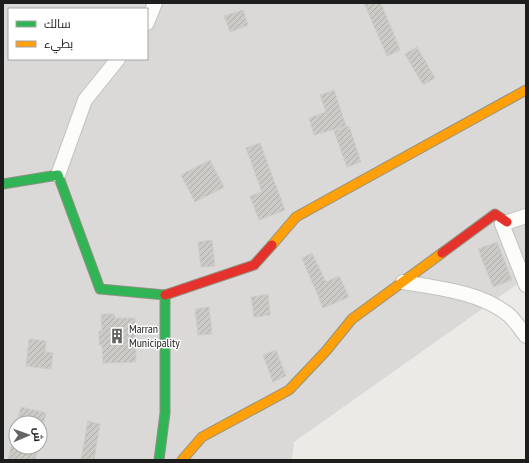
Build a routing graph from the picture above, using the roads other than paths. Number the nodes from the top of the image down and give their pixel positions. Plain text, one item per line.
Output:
1 (155, 3) edge
2 (148, 21) edge
3 (117, 60) edge
4 (526, 90) edge
5 (58, 175) junction
6 (3, 184) edge
7 (526, 216) edge
8 (507, 222) junction
9 (403, 282) junction
10 (526, 285) edge
11 (165, 295) junction
12 (526, 336) edge
13 (159, 460) edge
14 (182, 460) edge

1 - 2 street
3 - 5 street
4 - 11 street
5 - 6 street
5 - 11 street
7 - 8 street
8 - 9 street
8 - 10 street
9 - 12 street
9 - 14 street
11 - 13 street

